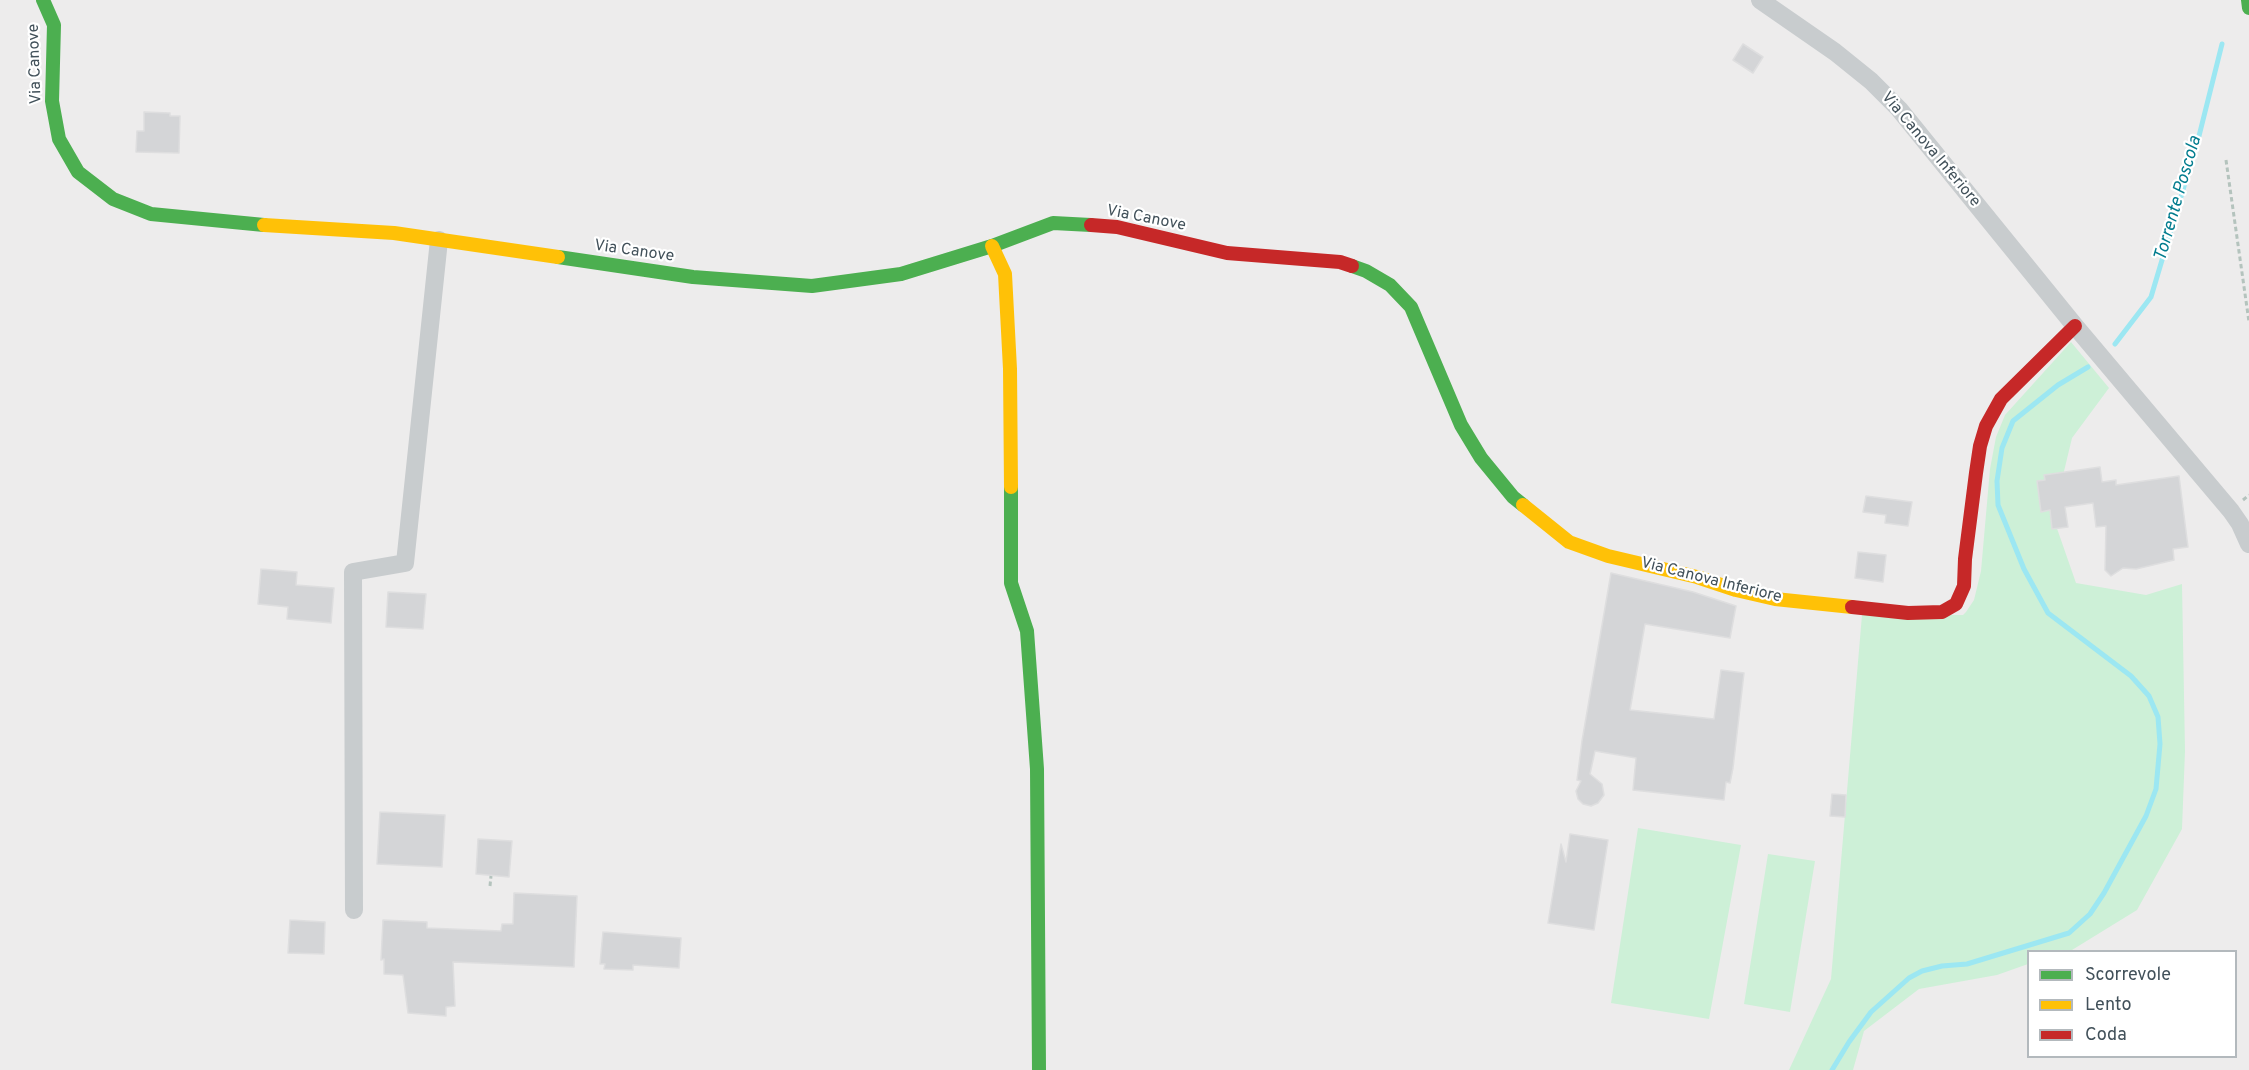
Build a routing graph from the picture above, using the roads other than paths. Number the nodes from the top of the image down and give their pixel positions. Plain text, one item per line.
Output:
1 (43, 0) edge
2 (1760, 0) edge
3 (2247, 0) edge
4 (2249, 8) edge
5 (439, 240) junction
6 (992, 246) junction
7 (1366, 271) joint
8 (2074, 326) junction
9 (2249, 544) edge
10 (354, 910) dead end
11 (1039, 1070) edge

1 - 5 main road, Via Canove
2 - 8 street, Via Canova Inferiore
3 - 4 main road
5 - 6 main road, Via Canove
5 - 10 street
6 - 7 main road, Via Canove
6 - 11 main road
7 - 8 main road, Via Canova Inferiore
8 - 9 street, Via Canova Inferiore

